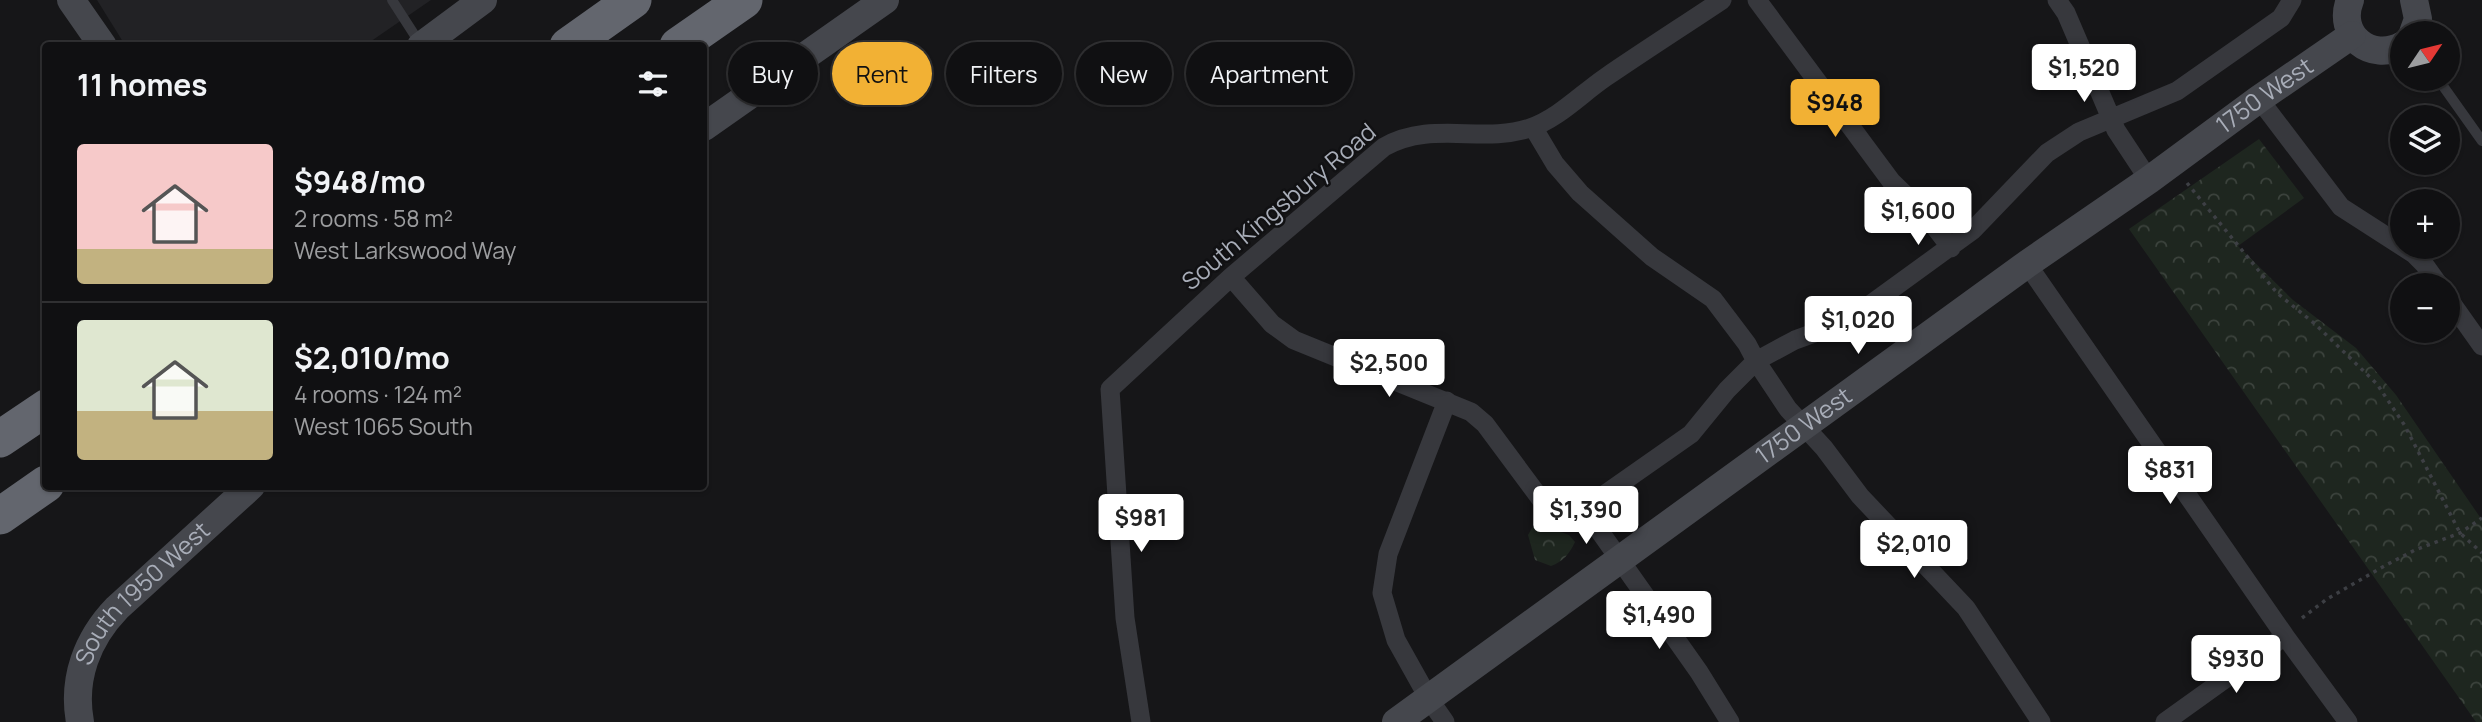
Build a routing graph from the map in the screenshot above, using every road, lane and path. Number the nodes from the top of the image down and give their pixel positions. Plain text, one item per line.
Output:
1 (71, 0) edge
2 (392, 0) edge
3 (483, 0) edge
4 (633, 0) edge
5 (744, 0) edge
6 (885, 0) edge
7 (1722, 0) edge
8 (1757, 0) edge
9 (2057, 0) edge
10 (2350, 0) edge
11 (2414, 0) edge
12 (2292, 1) edge
13 (2417, 21) edge
14 (2352, 35) junction
15 (100, 42) edge
16 (419, 42) edge
17 (425, 42) edge
18 (574, 42) edge
19 (684, 42) edge
20 (2390, 51) edge
21 (2447, 91) edge
22 (2259, 99) junction
23 (2111, 119) junction
24 (707, 125) edge
25 (1533, 127) junction
26 (2482, 141) edge
27 (2149, 180) junction
28 (2187, 183) dead end
29 (1951, 248) junction
30 (2027, 264) junction
31 (2431, 273) edge
32 (1231, 277) junction
33 (2460, 315) edge
34 (2482, 345) edge
35 (1756, 361) junction
36 (1447, 401) junction
37 (42, 411) edge
38 (1803, 426) junction
39 (0, 439) edge
40 (42, 487) edge
41 (247, 490) edge
42 (1584, 509) junction
43 (0, 516) edge
44 (2482, 518) edge
45 (2460, 533) junction
46 (2482, 553) edge
47 (1620, 559) junction
48 (2302, 618) dead end
49 (2285, 636) junction
50 (1429, 699) junction
51 (80, 722) edge
52 (1140, 722) edge
53 (1396, 722) edge
54 (1445, 722) edge
55 (1730, 722) edge
56 (2041, 722) edge
57 (2165, 722) edge
58 (2348, 722) edge

1 - 15 main road
2 - 16 lane
3 - 17 main road
4 - 18 highway
5 - 19 highway
6 - 24 main road
7 - 25 street, South Kingsbury Road
8 - 29 street
9 - 23 street
10 - 14 main road
11 - 13 main road
12 - 23 street
14 - 20 main road
14 - 22 main road, 1750 West
21 - 26 lane
22 - 27 main road, 1750 West
22 - 31 street
23 - 27 street
23 - 29 street
25 - 32 street, South Kingsbury Road
25 - 35 street
27 - 30 main road, 1750 West
28 - 45 path
29 - 35 street
30 - 38 main road, 1750 West
30 - 49 street
32 - 36 street
32 - 52 street, South Kingsbury Road
33 - 34 street
35 - 38 street
35 - 42 street
36 - 42 street
36 - 50 street
37 - 39 highway
38 - 47 main road, 1750 West
38 - 56 street
40 - 43 highway
41 - 51 main road, South 1950 West
42 - 47 street
44 - 45 path
45 - 46 path
45 - 48 path
47 - 50 main road, 1750 West
47 - 55 street
49 - 57 street
49 - 58 street
50 - 53 main road, 1750 West
50 - 54 street

